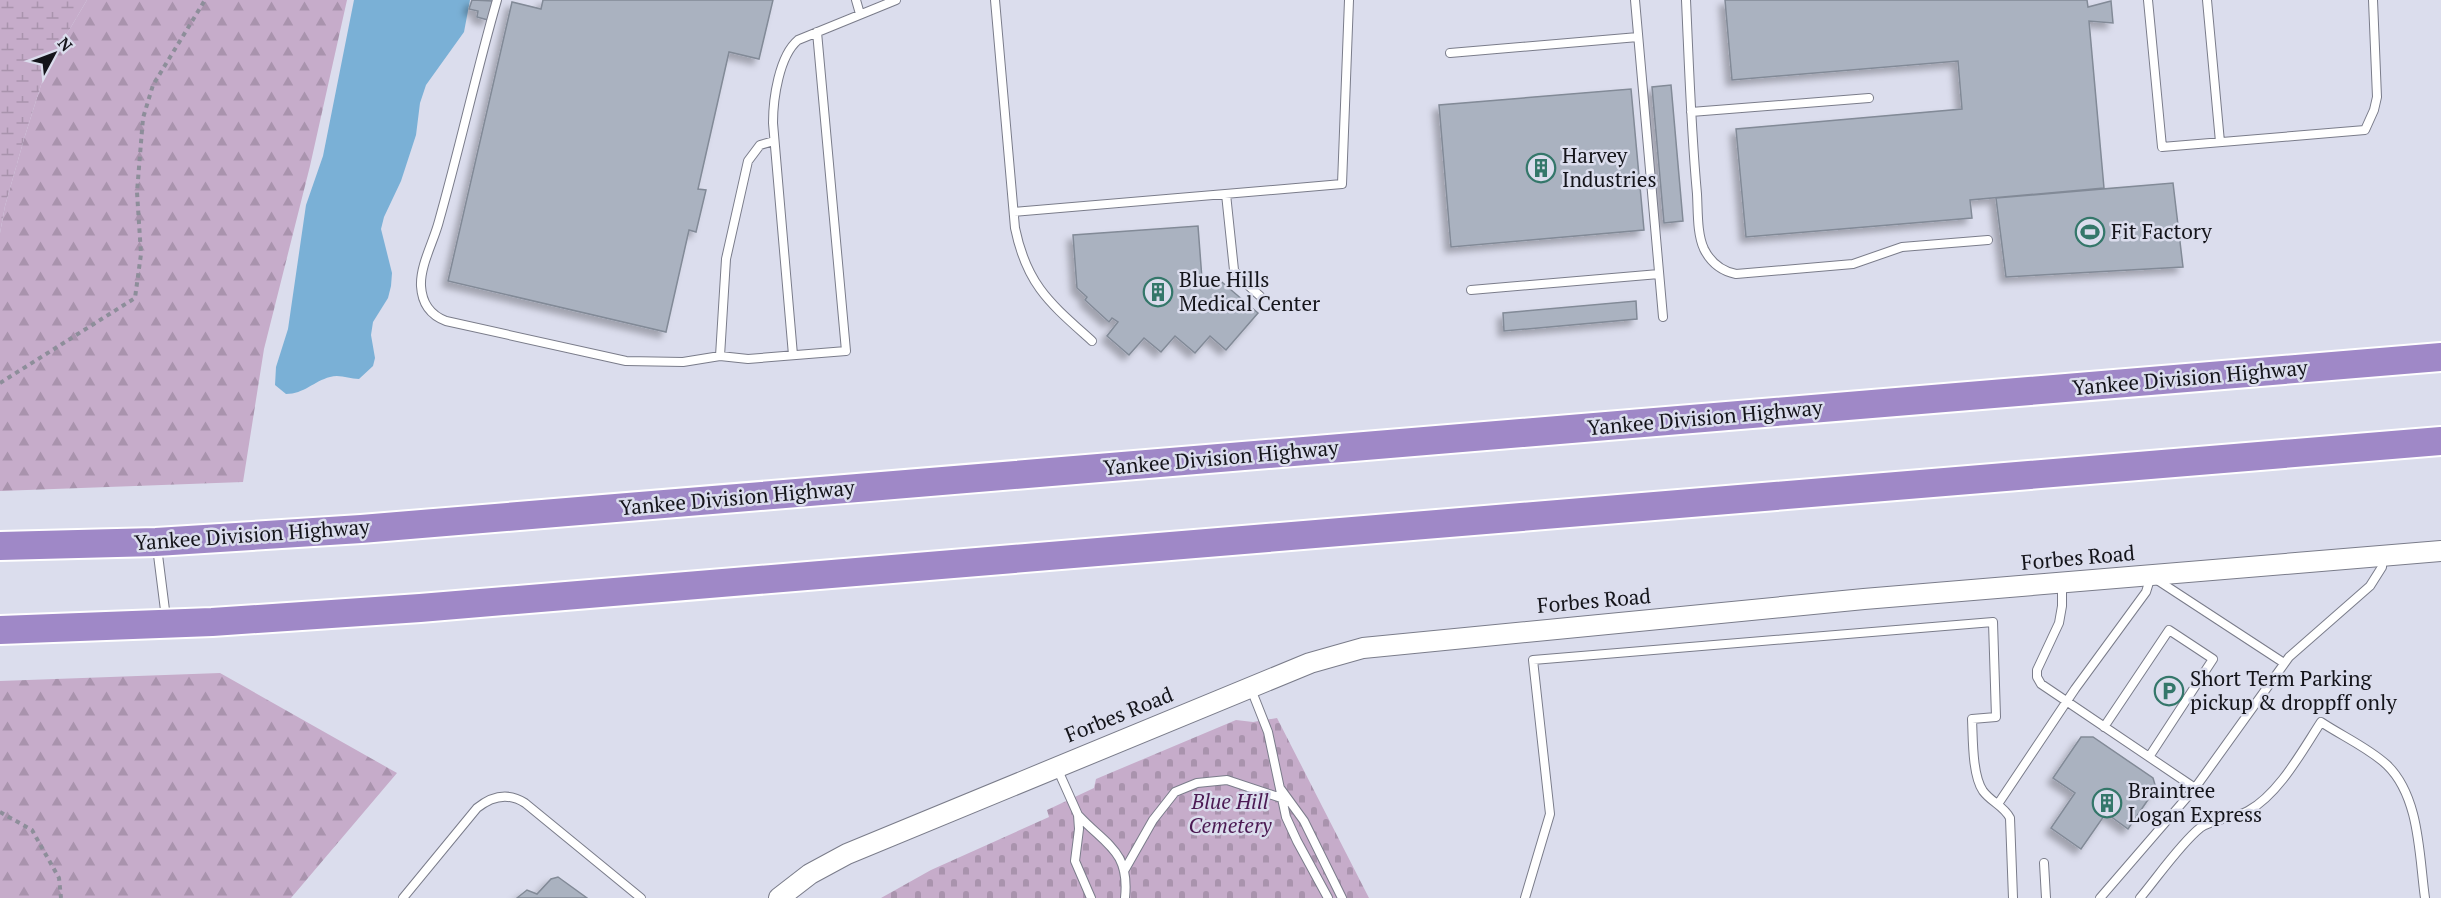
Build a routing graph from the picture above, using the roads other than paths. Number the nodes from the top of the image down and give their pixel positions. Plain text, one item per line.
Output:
1 (497, 0) edge
2 (856, 0) edge
3 (896, 0) edge
4 (995, 0) edge
5 (1349, 0) edge
6 (1635, 0) edge
7 (1686, 0) edge
8 (2148, 0) edge
9 (2208, 0) edge
10 (2373, 0) edge
11 (860, 14) junction
12 (817, 32) junction
13 (1638, 37) junction
14 (1450, 53) dead end
15 (1869, 98) dead end
16 (1691, 112) junction
17 (774, 141) junction
18 (2220, 142) junction
19 (1226, 194) junction
20 (1014, 212) junction
21 (1988, 240) dead end
22 (1659, 274) junction
23 (1471, 290) dead end
24 (1260, 296) dead end
25 (1664, 317) dead end
26 (1092, 341) dead end
27 (794, 355) junction
28 (720, 356) junction
29 (2441, 357) edge
30 (2441, 441) edge
31 (156, 542) junction
32 (0, 546) edge
33 (2441, 551) edge
34 (2383, 555) junction
35 (2151, 576) junction
36 (2062, 584) junction
37 (166, 623) junction
38 (0, 630) edge
39 (2284, 663) junction
40 (1251, 687) junction
41 (2066, 702) junction
42 (2104, 727) junction
43 (2148, 757) junction
44 (1056, 767) junction
45 (1279, 787) junction
46 (2195, 788) junction
47 (1281, 798) junction
48 (1998, 804) junction
49 (1077, 815) junction
50 (2044, 863) dead end
51 (1124, 871) junction
52 (403, 898) edge
53 (641, 898) edge
54 (779, 898) edge
55 (1091, 898) edge
56 (1125, 898) edge
57 (1328, 898) edge
58 (1342, 898) edge
59 (1525, 898) edge
60 (2013, 898) edge
61 (2046, 898) edge
62 (2100, 898) edge
63 (2140, 898) edge
64 (2425, 898) edge

1 - 28 lane
2 - 11 lane
3 - 11 lane
4 - 20 lane
5 - 19 lane
6 - 13 lane
7 - 16 lane
8 - 18 lane
9 - 18 lane
10 - 18 lane
11 - 12 lane
12 - 17 lane
12 - 27 lane
13 - 14 lane
13 - 22 lane
15 - 16 lane
16 - 21 lane
17 - 27 lane
17 - 28 lane
19 - 20 lane
19 - 24 lane
20 - 26 lane
22 - 23 lane
22 - 25 lane
27 - 28 lane
29 - 31 highway, Yankee Division Highway
30 - 37 highway
31 - 32 highway, Yankee Division Highway
31 - 37 lane
33 - 34 street, Forbes Road
34 - 35 street, Forbes Road
34 - 39 lane
35 - 36 street, Forbes Road
35 - 39 lane
35 - 41 lane
36 - 40 street, Forbes Road
36 - 41 lane
37 - 38 highway
39 - 46 lane
40 - 44 street, Forbes Road
40 - 45 lane
41 - 42 lane
41 - 48 lane
42 - 43 lane
42 - 43 lane
43 - 46 lane
44 - 49 lane
44 - 54 street, Forbes Road
45 - 47 lane
45 - 58 lane
46 - 62 lane
47 - 51 lane
47 - 57 lane
48 - 59 lane
48 - 60 lane
49 - 51 lane
49 - 55 lane
50 - 61 lane
51 - 56 lane
52 - 53 lane
63 - 64 lane

